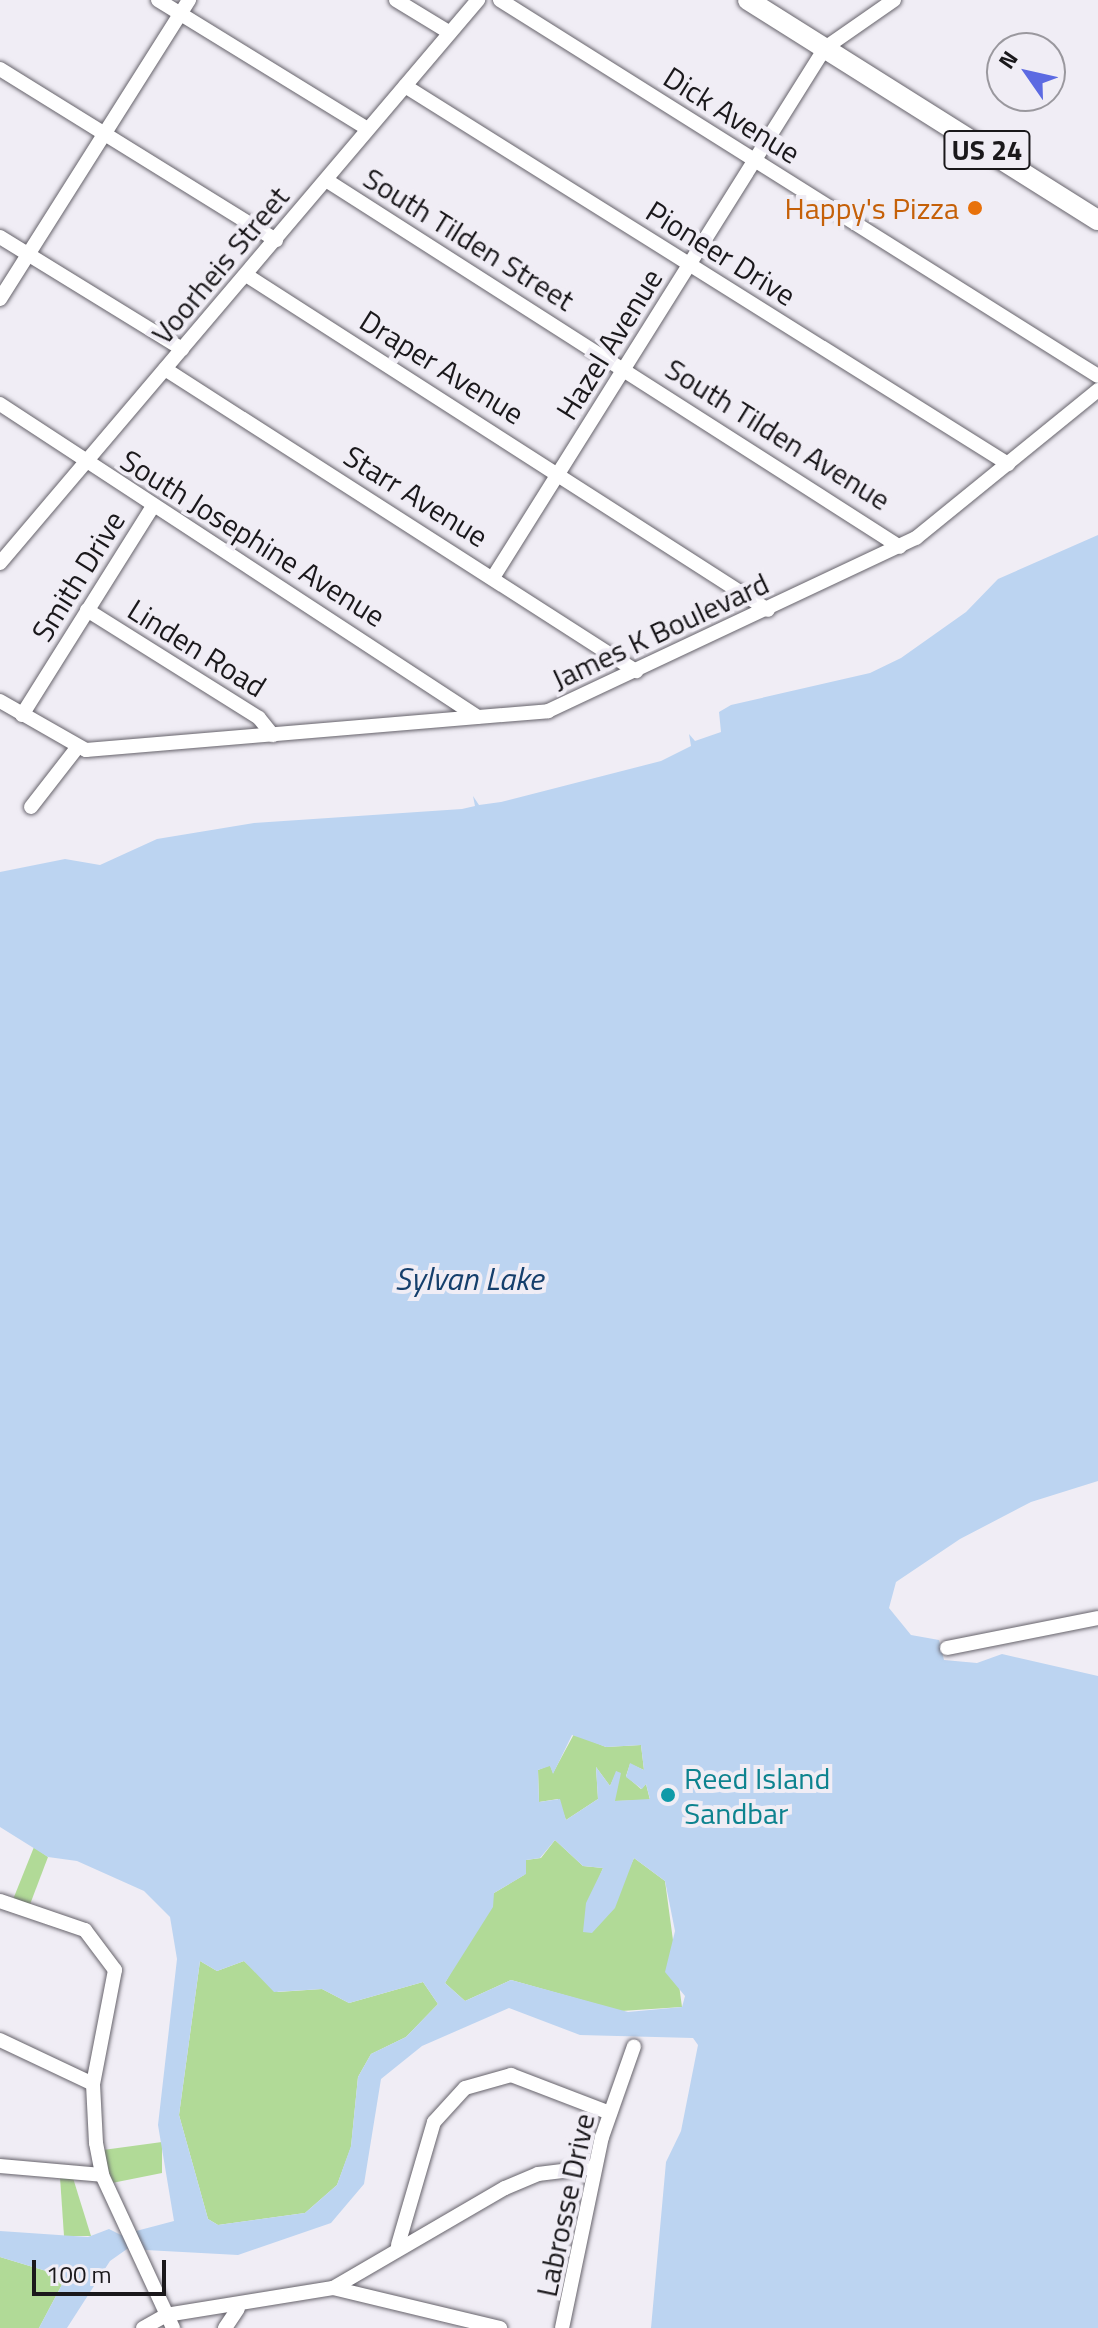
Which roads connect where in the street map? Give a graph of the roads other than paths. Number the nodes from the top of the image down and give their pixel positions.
1 (158, 0) edge
2 (189, 0) edge
3 (396, 0) edge
4 (478, 0) edge
5 (500, 0) edge
6 (748, 0) edge
7 (894, 0) edge
8 (180, 14) junction
9 (450, 33) junction
10 (825, 48) junction
11 (0, 69) edge
12 (405, 86) junction
13 (368, 129) junction
14 (104, 133) junction
15 (755, 160) junction
16 (326, 180) junction
17 (1098, 220) edge
18 (0, 237) edge
19 (276, 240) junction
20 (28, 255) junction
21 (690, 264) junction
22 (246, 275) junction
23 (0, 299) edge
24 (182, 349) junction
25 (625, 368) junction
26 (165, 369) junction
27 (1098, 376) edge
28 (1098, 390) edge
29 (0, 404) edge
30 (87, 461) junction
31 (1008, 464) junction
32 (559, 472) junction
33 (153, 506) junction
34 (900, 547) junction
35 (0, 563) edge
36 (494, 576) junction
37 (87, 610) junction
38 (768, 610) junction
39 (636, 671) junction
40 (0, 701) edge
41 (22, 715) junction
42 (478, 717) junction
43 (273, 735) junction
44 (77, 748) junction
45 (31, 807) dead end
46 (1098, 1618) edge
47 (947, 1648) dead end
48 (0, 1901) edge
49 (0, 2040) edge
50 (634, 2046) dead end
51 (93, 2084) junction
52 (610, 2113) junction
53 (0, 2166) edge
54 (595, 2167) junction
55 (102, 2175) junction
56 (398, 2245) junction
57 (333, 2288) junction
58 (238, 2309) junction
59 (170, 2322) edge
60 (143, 2328) edge
61 (225, 2328) edge
62 (500, 2328) edge
63 (562, 2328) edge

1 - 8 street
2 - 8 street
3 - 9 street
4 - 9 street, Voorheis Street
5 - 15 street, Dick Avenue
6 - 10 highway, US 24
7 - 10 street, Hazel Avenue
8 - 13 street
8 - 14 street
9 - 12 street, Voorheis Street
10 - 15 street, Hazel Avenue
10 - 17 highway, US 24
11 - 14 street
12 - 13 street, Voorheis Street
12 - 21 street, Pioneer Drive
13 - 16 street, Voorheis Street
14 - 19 street
14 - 20 street
15 - 21 street, Hazel Avenue
15 - 27 street, Dick Avenue
16 - 19 street, Voorheis Street
16 - 25 street, South Tilden Street
18 - 20 street
19 - 22 street, Voorheis Street
20 - 23 street
20 - 24 street
21 - 25 street, Hazel Avenue
21 - 31 street, Pioneer Drive
22 - 24 street, Voorheis Street
22 - 32 street, Draper Avenue
24 - 26 street, Voorheis Street
25 - 32 street, Hazel Avenue
25 - 34 street, South Tilden Avenue
26 - 30 street, Voorheis Street
26 - 36 street, Starr Avenue
28 - 31 street, James K Boulevard
29 - 30 street, South Josephine Avenue
30 - 33 street, South Josephine Avenue
30 - 35 street, Voorheis Street
31 - 34 street, James K Boulevard
32 - 36 street, Hazel Avenue
32 - 38 street, Draper Avenue
33 - 37 street, Smith Drive
33 - 42 street, South Josephine Avenue
34 - 38 street, James K Boulevard
36 - 39 street, Starr Avenue
37 - 41 street, Smith Drive
37 - 43 street, Linden Road
38 - 39 street, James K Boulevard
39 - 42 street, James K Boulevard
40 - 41 street
41 - 44 street
42 - 43 street, James K Boulevard
43 - 44 street, James K Boulevard
44 - 45 street
46 - 47 street
48 - 51 street
49 - 51 street
50 - 52 street, Labrosse Drive
51 - 55 street
52 - 54 street, Labrosse Drive
52 - 56 street
53 - 55 street
54 - 56 street
54 - 63 street, Labrosse Drive
55 - 59 street
56 - 57 street
57 - 58 street
57 - 62 street
58 - 59 street
58 - 61 street
59 - 60 street

